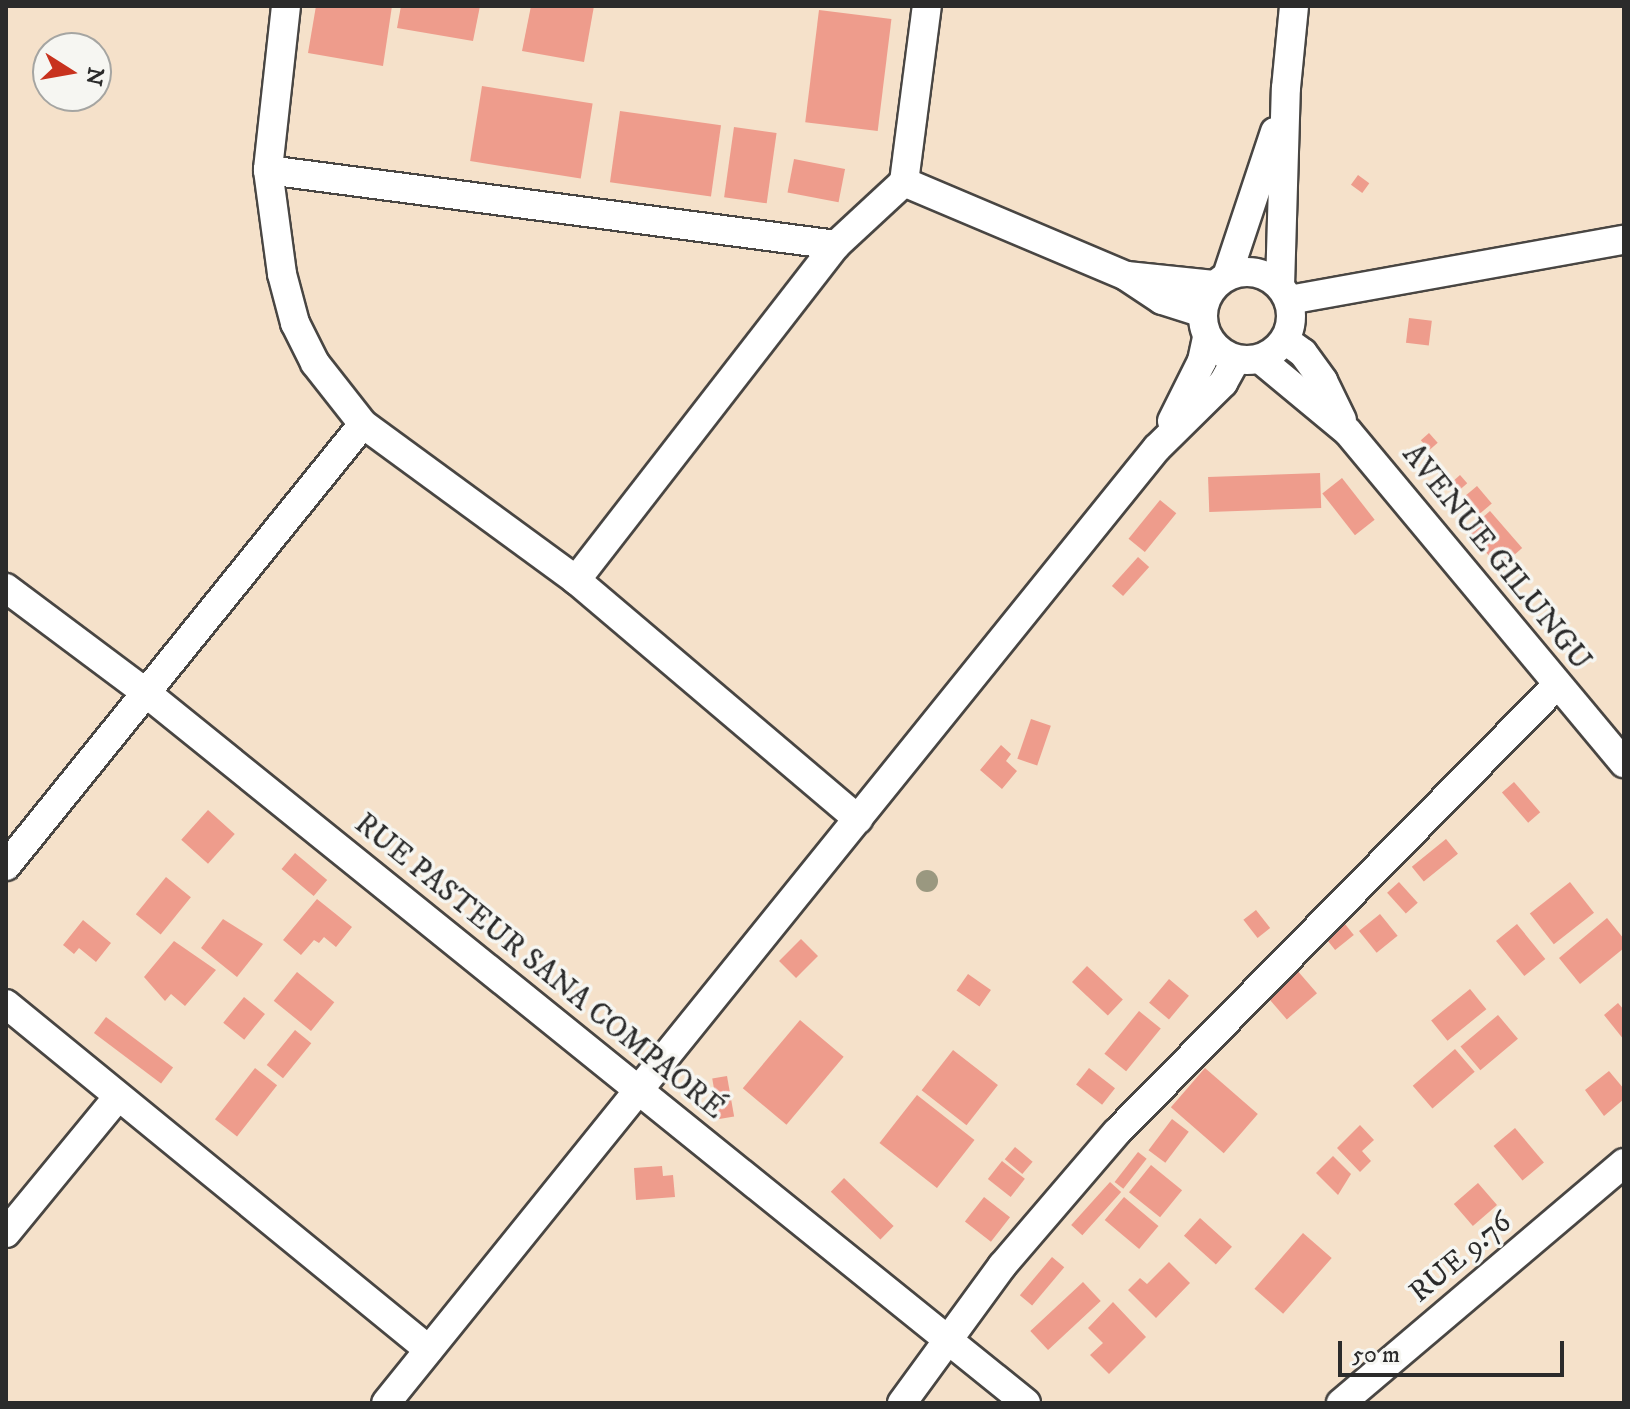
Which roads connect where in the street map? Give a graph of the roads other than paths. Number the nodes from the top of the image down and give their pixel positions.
1 (286, 6) edge
2 (927, 6) edge
3 (1294, 6) edge
4 (1286, 88) junction
5 (268, 170) junction
6 (904, 182) junction
7 (1624, 240) edge
8 (836, 245) junction
9 (1126, 276) junction
10 (1221, 281) junction
11 (1284, 293) junction
12 (1205, 325) junction
13 (1285, 340) junction
14 (1248, 359) junction
15 (363, 424) junction
16 (1348, 432) junction
17 (1157, 448) junction
18 (576, 580) junction
19 (6, 588) edge
20 (1556, 686) junction
21 (145, 692) junction
22 (1624, 763) edge
23 (858, 819) junction
24 (6, 866) edge
25 (6, 1004) edge
26 (639, 1091) junction
27 (117, 1098) junction
28 (1624, 1163) edge
29 (8, 1227) edge
30 (950, 1341) junction
31 (429, 1350) junction
32 (386, 1403) edge
33 (902, 1403) edge
34 (1026, 1403) edge
35 (1341, 1403) edge

1 - 5 street
2 - 6 street
3 - 4 street
4 - 10 street
4 - 11 street
5 - 8 street
5 - 15 street
6 - 8 street
6 - 9 street
7 - 11 street
8 - 18 street
9 - 10 street
9 - 12 street
10 - 11 street
10 - 12 street
11 - 13 street
12 - 14 street
12 - 17 street
13 - 14 street
13 - 16 street
14 - 16 street
14 - 17 street
15 - 18 street
15 - 21 street
16 - 20 street, AVENUE GILUNGU
17 - 23 street
18 - 23 street
19 - 21 street, RUE PASTEUR SANA COMPAORÉ
20 - 22 street, AVENUE GILUNGU
20 - 30 street
21 - 24 street
21 - 26 street, RUE PASTEUR SANA COMPAORÉ
23 - 26 street
25 - 27 street
26 - 30 street, RUE PASTEUR SANA COMPAORÉ
26 - 31 street
27 - 29 street
27 - 31 street
28 - 35 street, RUE 9.76
30 - 33 street
30 - 34 street, RUE PASTEUR SANA COMPAORÉ
31 - 32 street

